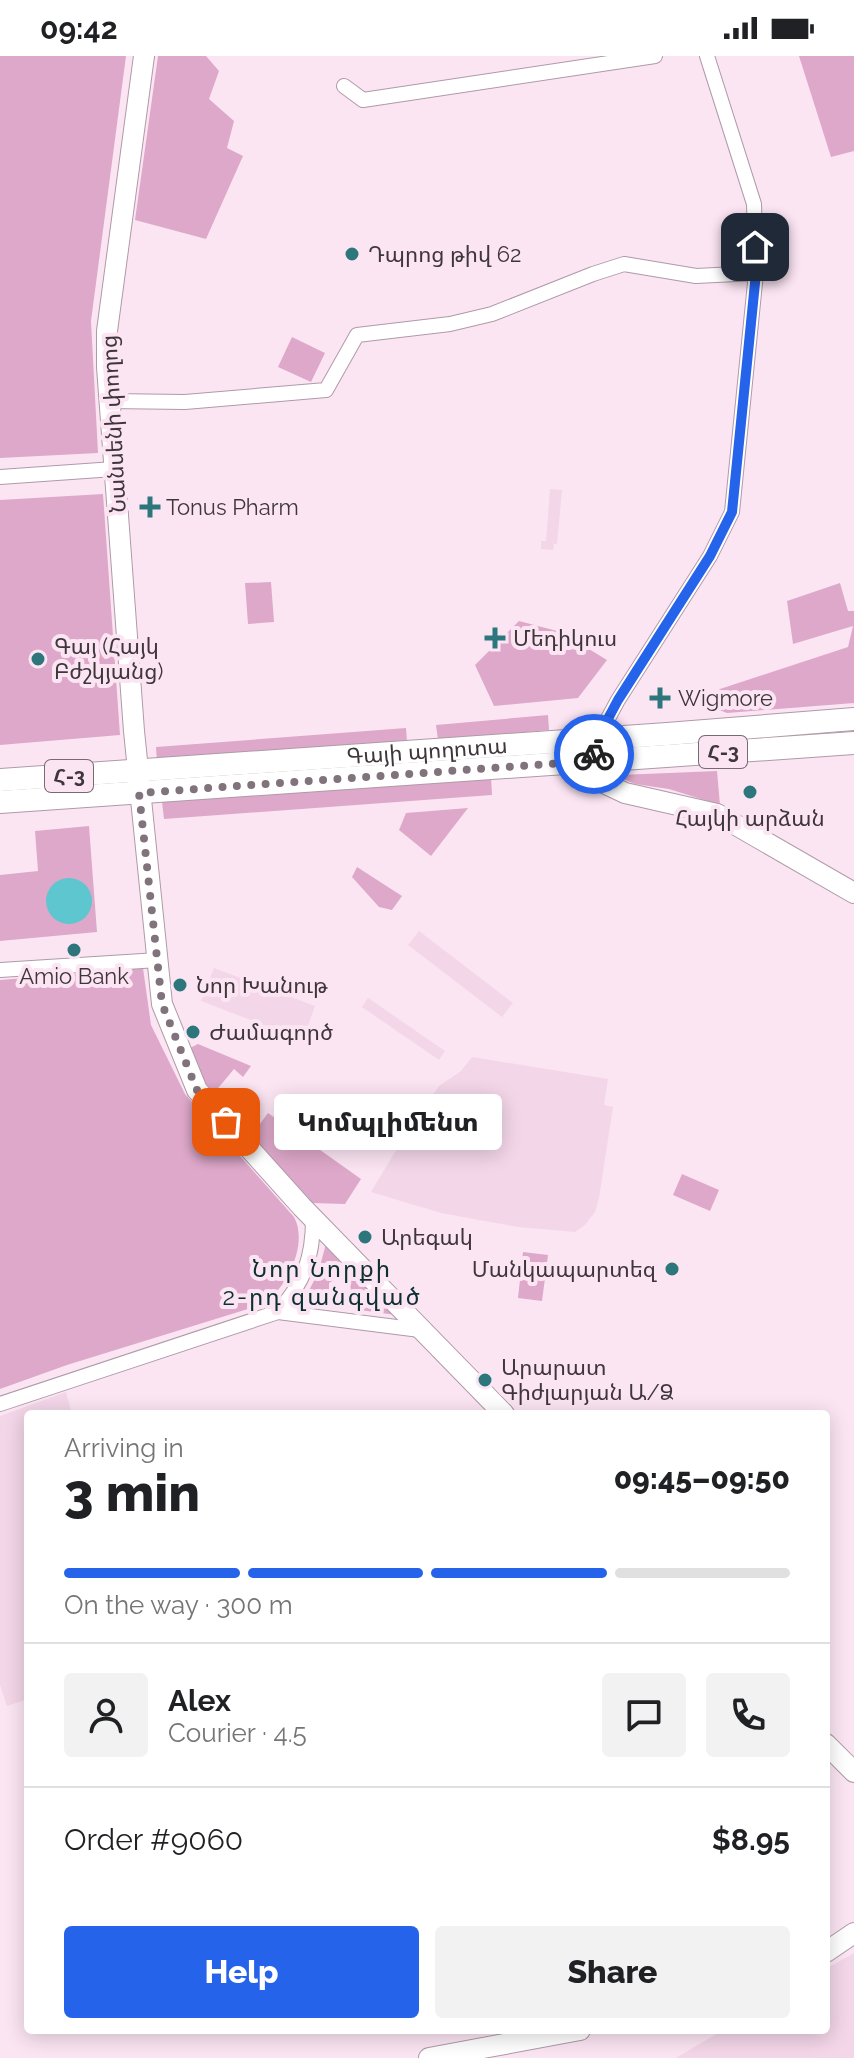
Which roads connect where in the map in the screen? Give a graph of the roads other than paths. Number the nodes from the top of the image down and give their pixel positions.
1 (144, 56) edge
2 (655, 56) edge
3 (707, 56) edge
4 (344, 86) dead end
5 (756, 273) junction
6 (109, 401) junction
7 (114, 469) junction
8 (0, 477) edge
9 (854, 719) edge
10 (597, 739) junction
11 (854, 743) edge
12 (592, 761) junction
13 (0, 780) edge
14 (138, 782) junction
15 (0, 802) edge
16 (854, 893) edge
17 (158, 960) junction
18 (0, 970) edge
19 (313, 1219) junction
20 (278, 1312) junction
21 (420, 1330) junction
22 (0, 1404) edge
23 (500, 1410) edge
24 (830, 1748) edge
25 (854, 1772) edge
26 (854, 1933) edge
27 (830, 1949) edge
28 (558, 2034) edge
29 (429, 2058) edge

1 - 6 street, Նանսենի փողոց
2 - 4 street
3 - 5 street
5 - 6 street
5 - 10 street
6 - 7 street, Նանսենի փողոց
7 - 8 street
7 - 14 street, Նանսենի փողոց
9 - 10 main road, Գայի պողոտա / Հ-3
10 - 12 street
10 - 14 main road, Գայի պողոտա / Հ-3
11 - 12 main road, Գայի պողոտա / Հ-3
12 - 14 main road, Գայի պողոտա / Հ-3
12 - 16 street
13 - 14 main road, Գայի պողոտա / Հ-3
14 - 15 main road, Գայի պողոտա / Հ-3
14 - 17 street, Նանսենի փողոց
17 - 18 street
17 - 19 street, Նանսենի փողոց
19 - 20 street
19 - 21 street, Նանսենի փողոց
20 - 21 street
20 - 22 street
21 - 23 street, Նանսենի փողոց
24 - 25 street
26 - 27 street
28 - 29 street

